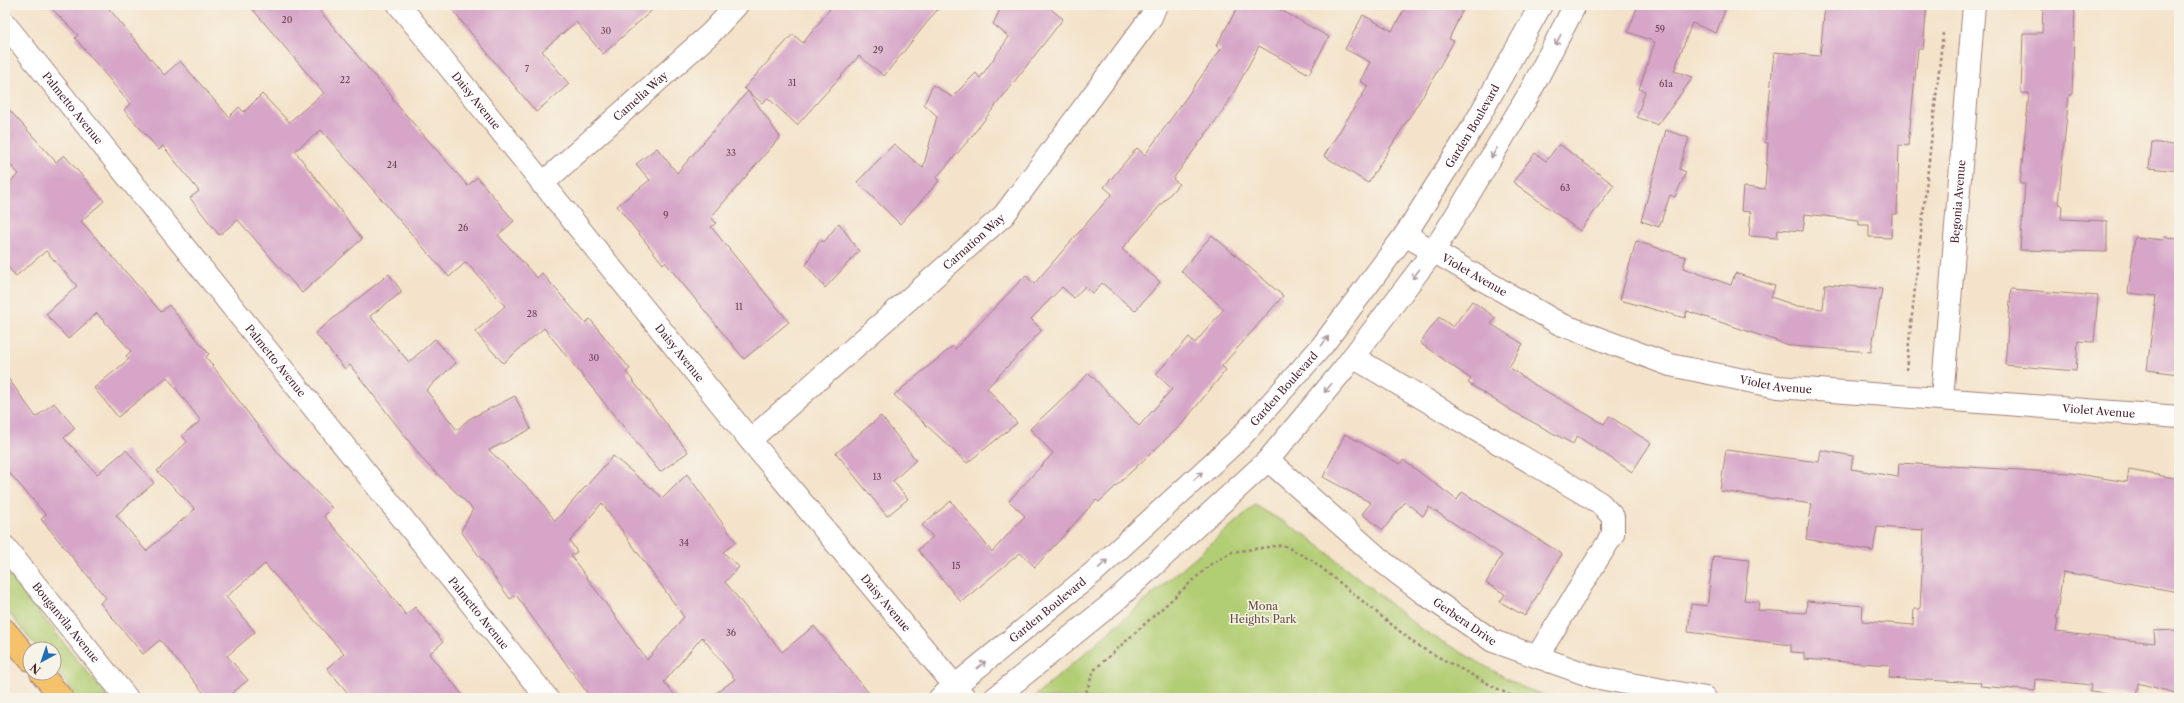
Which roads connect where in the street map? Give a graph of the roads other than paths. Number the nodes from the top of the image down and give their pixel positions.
1 (399, 5) edge
2 (737, 5) edge
3 (1156, 5) edge
4 (1541, 5) edge
5 (1575, 5) edge
6 (1974, 5) edge
7 (5, 24) edge
8 (542, 184) junction
9 (1405, 235) junction
10 (1433, 252) junction
11 (1353, 357) junction
12 (1942, 399) junction
13 (2179, 418) edge
14 (750, 440) junction
15 (1268, 460) junction
16 (5, 547) edge
17 (5, 630) edge
18 (22, 650) edge
19 (1538, 655) junction
20 (48, 681) edge
21 (953, 694) edge
22 (62, 698) edge
23 (127, 698) edge
24 (547, 698) edge
25 (995, 698) edge
26 (1705, 698) edge

1 - 8 street, Daisy Avenue
2 - 8 street, Camelia Way
3 - 14 street, Carnation Way
4 - 9 street, Garden Boulevard
5 -> 10 street
6 - 12 street, Begonia Avenue
7 - 24 street, Palmetto Avenue
8 - 14 street, Daisy Avenue
9 - 10 street, Violet Avenue
21 -> 9 street, Garden Boulevard
10 -> 11 street
10 - 12 street, Violet Avenue
11 -> 15 street
11 - 19 street
12 - 13 street, Violet Avenue
14 - 21 street, Daisy Avenue
15 - 19 street, Gerbera Drive
15 - 25 street
16 - 23 street, Bouganvila Avenue
17 - 18 main road
19 - 26 street, Gerbera Drive
20 - 22 main road

